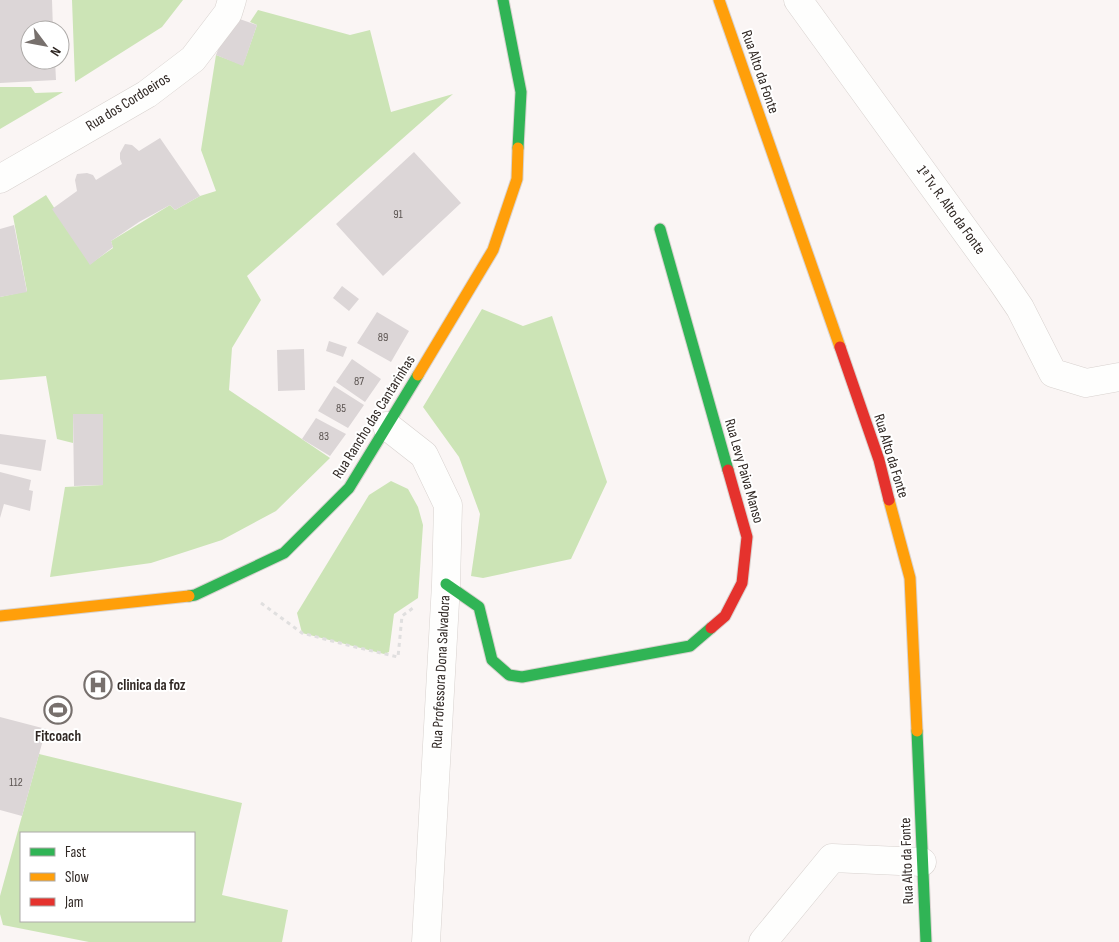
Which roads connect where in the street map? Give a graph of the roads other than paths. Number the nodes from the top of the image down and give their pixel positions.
1 (232, 0) edge
2 (503, 0) edge
3 (719, 0) edge
4 (798, 0) edge
5 (0, 179) edge
6 (660, 229) dead end
7 (1119, 378) edge
8 (387, 426) junction
9 (446, 584) junction
10 (0, 616) edge
11 (922, 862) junction
12 (426, 942) edge
13 (762, 942) edge
14 (926, 942) edge

1 - 5 street, Rua dos Cordoeiros
2 - 8 street, Rua Rancho das Cantarinhas
3 - 11 street, Rua Alto da Fonte
4 - 7 street, 1ª Tv. R. Alto da Fonte
6 - 9 street, Rua Levy Paiva Manso
8 - 9 street, Rua Professora Dona Salvadora
8 - 10 street, Rua Rancho das Cantarinhas
9 - 12 street, Rua Professora Dona Salvadora
11 - 13 street
11 - 14 street, Rua Alto da Fonte

